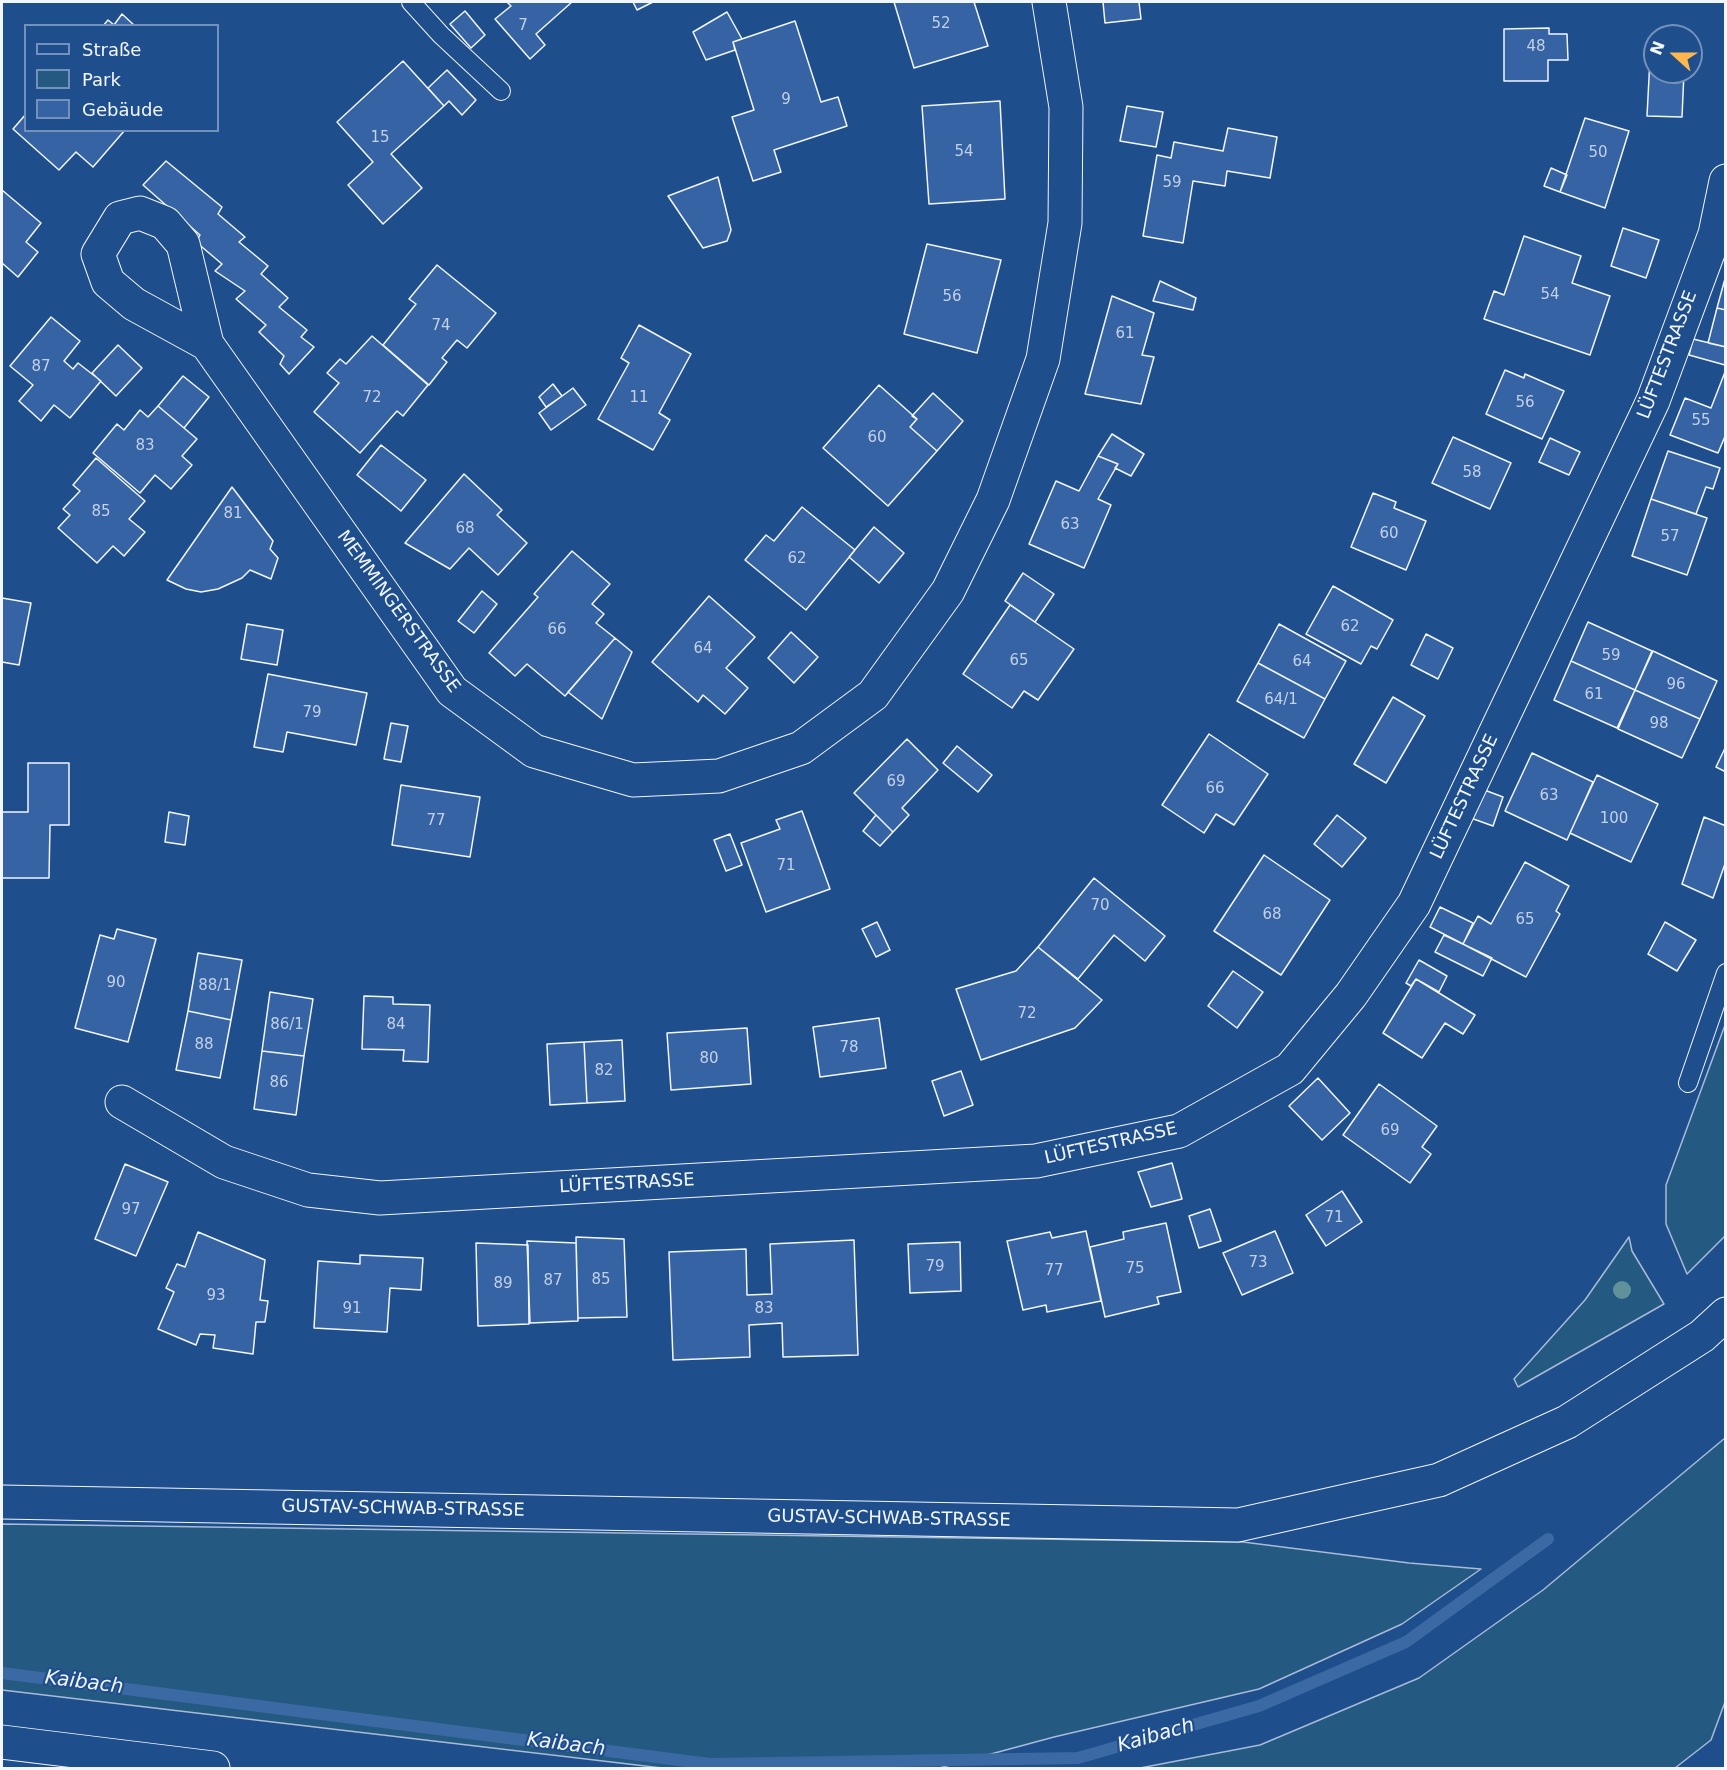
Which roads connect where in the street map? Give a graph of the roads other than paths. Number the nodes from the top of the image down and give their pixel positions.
1 (411, 2) edge
2 (1049, 2) edge
3 (501, 91) dead end
4 (1725, 181) edge
5 (207, 344) dead end
6 (1725, 973) edge
7 (1688, 1083) dead end
8 (123, 1102) dead end
9 (1725, 1314) edge
10 (2, 1502) edge
11 (2, 1742) edge
12 (213, 1768) edge

1 - 3 lane
2 - 5 street, MEMMINGERSTRASSE
4 - 8 street, LÜFTESTRASSE
6 - 7 lane
9 - 10 street, GUSTAV-SCHWAB-STRASSE
11 - 12 street

